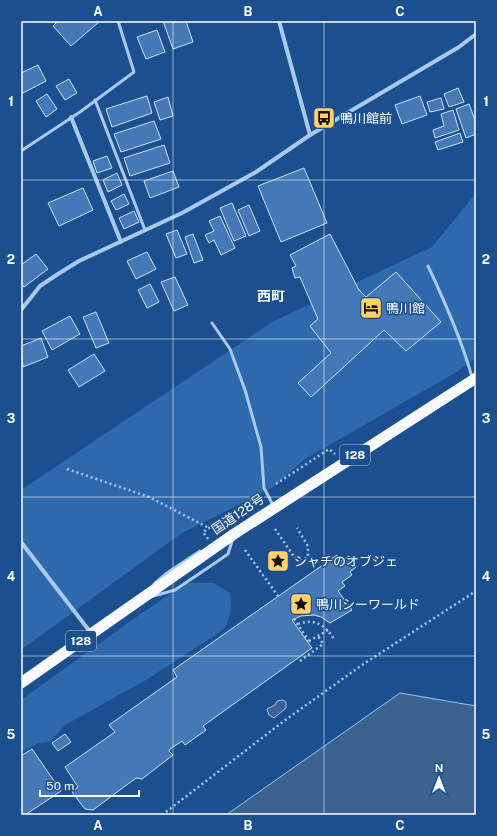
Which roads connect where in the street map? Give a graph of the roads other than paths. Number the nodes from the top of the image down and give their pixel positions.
1 (118, 21) edge
2 (279, 21) edge
3 (476, 34) edge
4 (95, 100) junction
5 (71, 117) junction
6 (310, 135) junction
7 (21, 151) edge
8 (145, 230) junction
9 (121, 242) junction
10 (428, 266) dead end
11 (21, 310) edge
12 (212, 323) dead end
13 (474, 379) edge
14 (274, 507) junction
15 (21, 542) edge
16 (91, 634) junction
17 (21, 683) edge

1 - 4 lane
2 - 6 street
3 - 6 street
4 - 5 lane
4 - 8 lane
5 - 7 lane
5 - 9 street
6 - 8 street
8 - 9 street
9 - 11 street
10 - 13 lane
12 - 14 lane
13 - 14 highway, 国道128号 / 128
14 - 16 highway, 国道128号 / 128
15 - 16 street
16 - 17 highway, 国道128号 / 128

